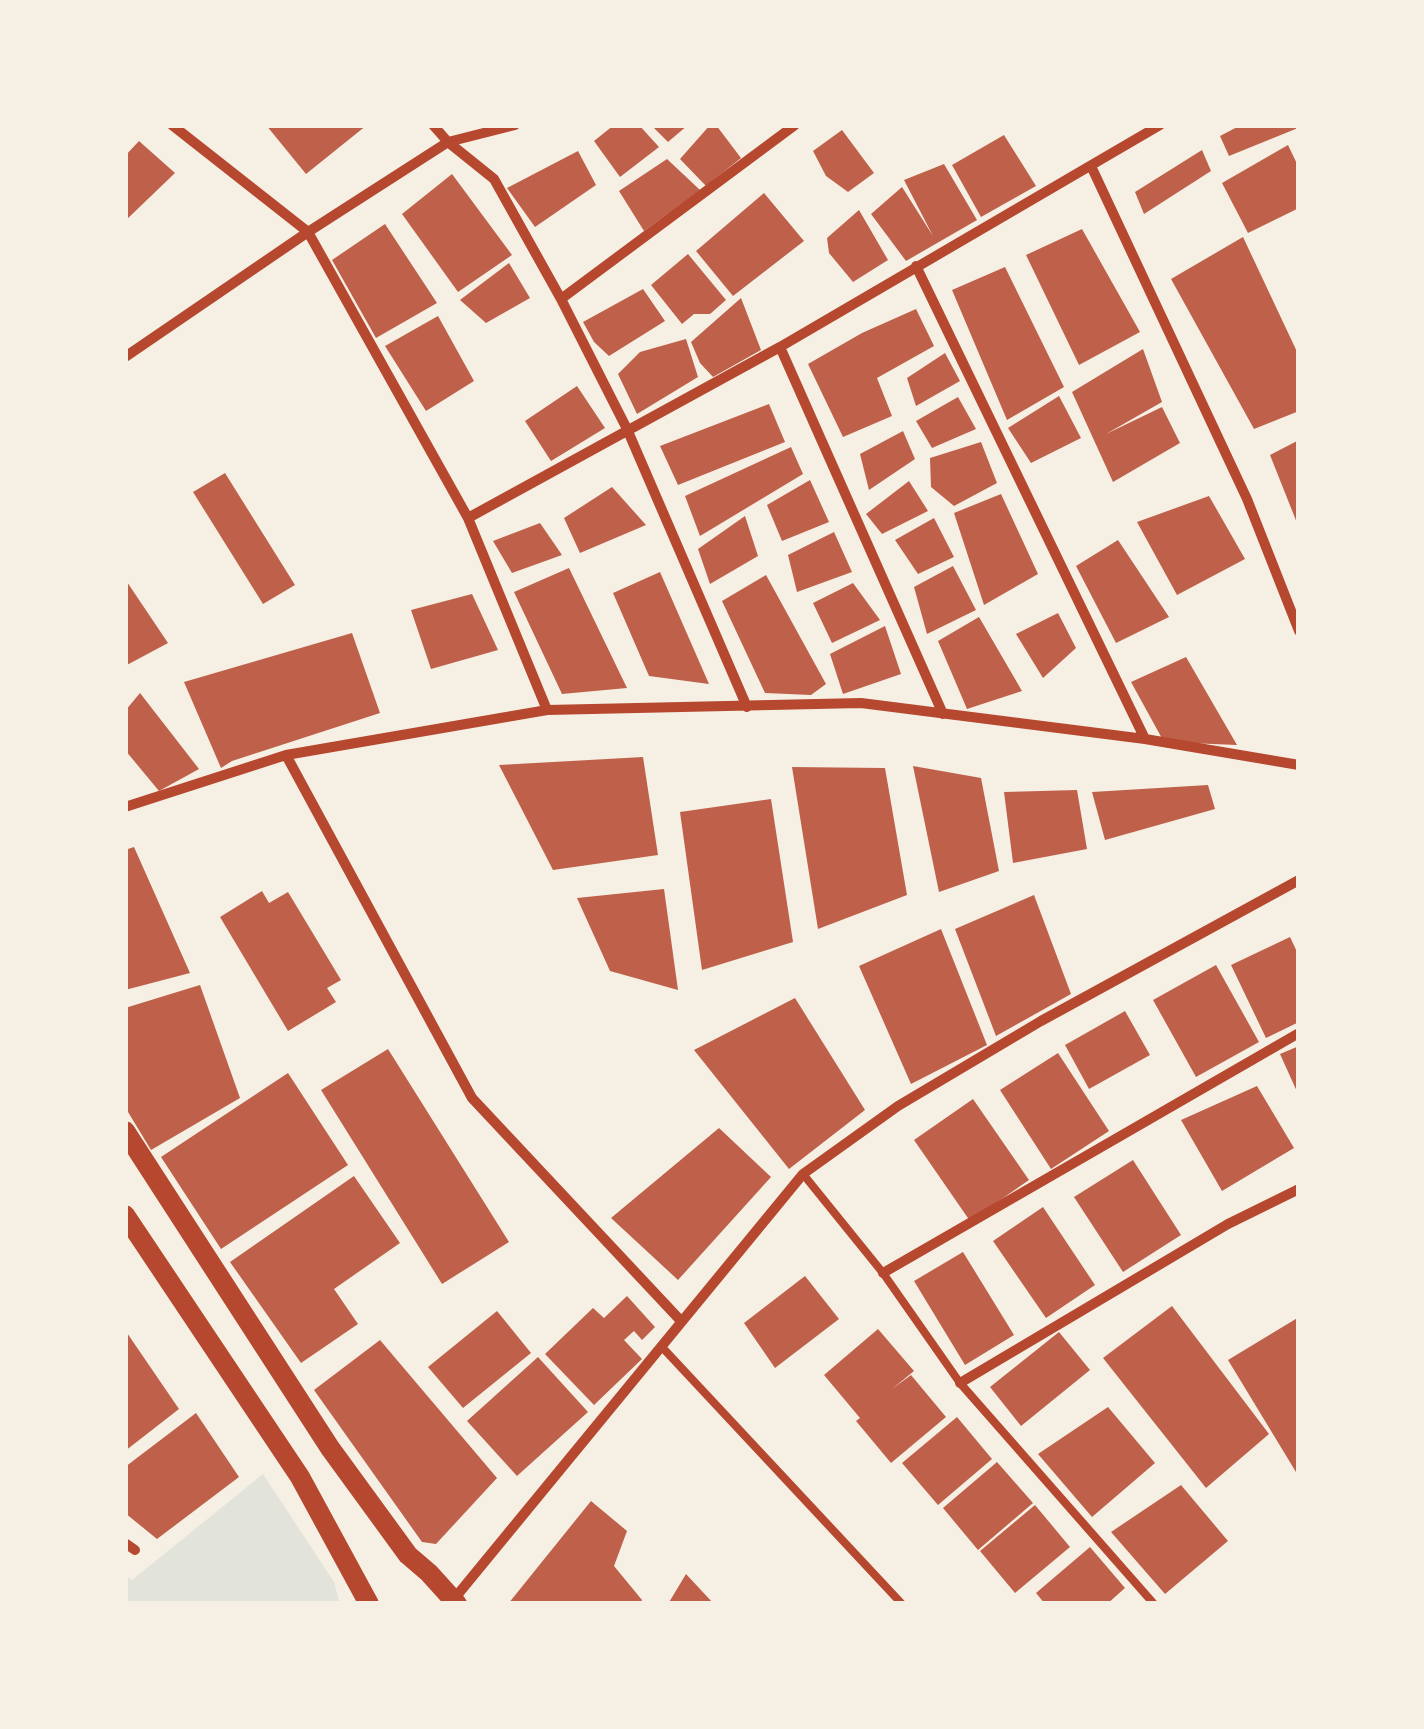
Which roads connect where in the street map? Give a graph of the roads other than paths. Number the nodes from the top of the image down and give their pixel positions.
1 (172, 125) edge
2 (434, 125) edge
3 (515, 125) edge
4 (795, 125) edge
5 (1160, 125) edge
6 (448, 142) junction
7 (1091, 166) junction
8 (308, 232) junction
9 (916, 266) junction
10 (561, 299) junction
11 (780, 346) junction
12 (125, 357) edge
13 (628, 429) junction
14 (468, 518) junction
15 (1299, 631) edge
16 (748, 707) junction
17 (548, 710) junction
18 (942, 714) junction
19 (1144, 739) junction
20 (286, 754) junction
21 (1299, 765) edge
22 (125, 808) edge
23 (1298, 884) edge
24 (1299, 1033) edge
25 (125, 1131) edge
26 (804, 1174) junction
27 (1299, 1189) edge
28 (125, 1215) edge
29 (884, 1273) junction
30 (681, 1321) junction
31 (661, 1346) junction
32 (960, 1383) junction
33 (456, 1602) edge
34 (369, 1604) edge
35 (902, 1604) edge
36 (1154, 1604) edge

1 - 8 street
2 - 6 street
3 - 6 street
4 - 10 street
5 - 7 street
6 - 8 street
6 - 10 street
7 - 9 street
7 - 15 street
8 - 12 street
8 - 14 street
9 - 11 street
9 - 19 street
10 - 13 street
11 - 13 street
11 - 18 street
13 - 14 street
13 - 16 street
14 - 17 street
16 - 17 street
16 - 18 street
17 - 20 street
18 - 19 street
19 - 21 street
20 - 22 street
20 - 30 street
23 - 26 street
24 - 29 street
25 - 33 main road
26 - 29 lane
26 - 30 street
27 - 32 street
28 - 34 main road
29 - 32 lane
30 - 31 street
31 - 33 street
31 - 35 lane
32 - 36 lane

